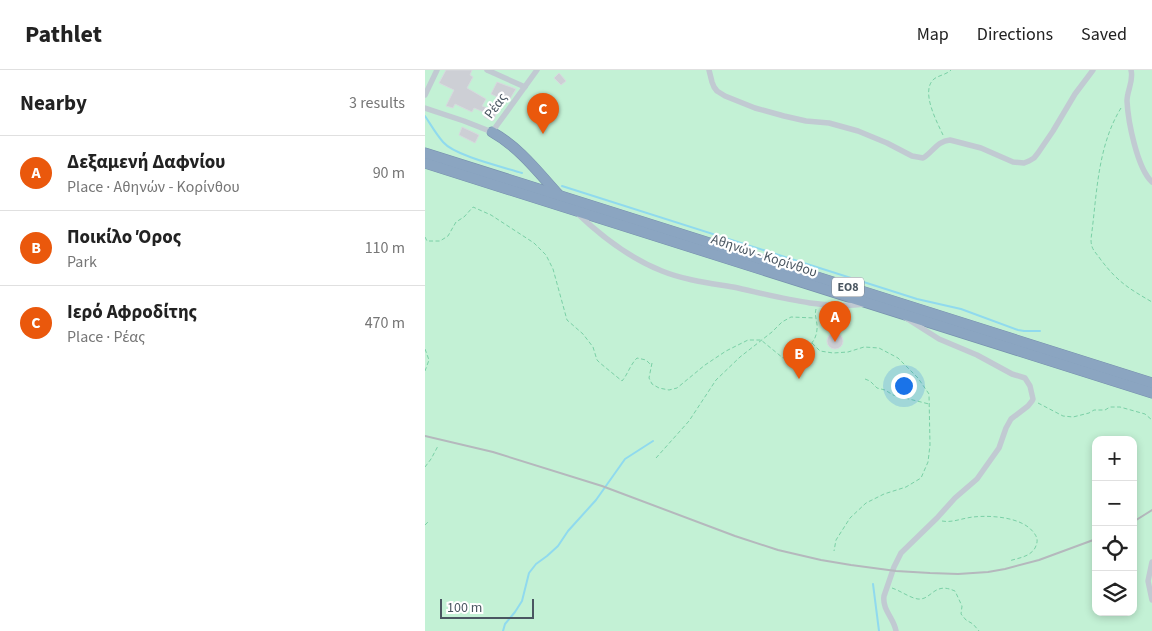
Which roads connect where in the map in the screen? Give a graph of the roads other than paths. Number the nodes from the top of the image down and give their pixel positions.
1 (437, 70) edge
2 (487, 70) edge
3 (537, 70) edge
4 (709, 70) edge
5 (1093, 70) edge
6 (1131, 70) edge
7 (525, 87) junction
8 (425, 95) edge
9 (425, 108) edge
10 (492, 132) junction
11 (425, 153) edge
12 (425, 163) edge
13 (1152, 182) edge
14 (558, 195) junction
15 (573, 210) junction
16 (870, 304) junction
17 (899, 313) junction
18 (1152, 383) edge
19 (1152, 393) edge
20 (1152, 562) edge
21 (1152, 600) edge
22 (897, 631) edge

1 - 8 street
2 - 7 street
3 - 7 street, Ρέας
4 - 5 street
6 - 13 street
7 - 10 street, Ρέας
9 - 10 street
10 - 14 highway
11 - 14 highway, Αθηνών - Κορίνθου / ΕΟ8
12 - 15 highway, Αθηνών - Κορίνθου / ΕΟ8
14 - 18 highway, Αθηνών - Κορίνθου / ΕΟ8
15 - 16 highway, Αθηνών - Κορίνθου / ΕΟ8
15 - 16 street
16 - 17 highway, Αθηνών - Κορίνθου / ΕΟ8
17 - 19 highway, Αθηνών - Κορίνθου / ΕΟ8
17 - 22 street
20 - 21 street

